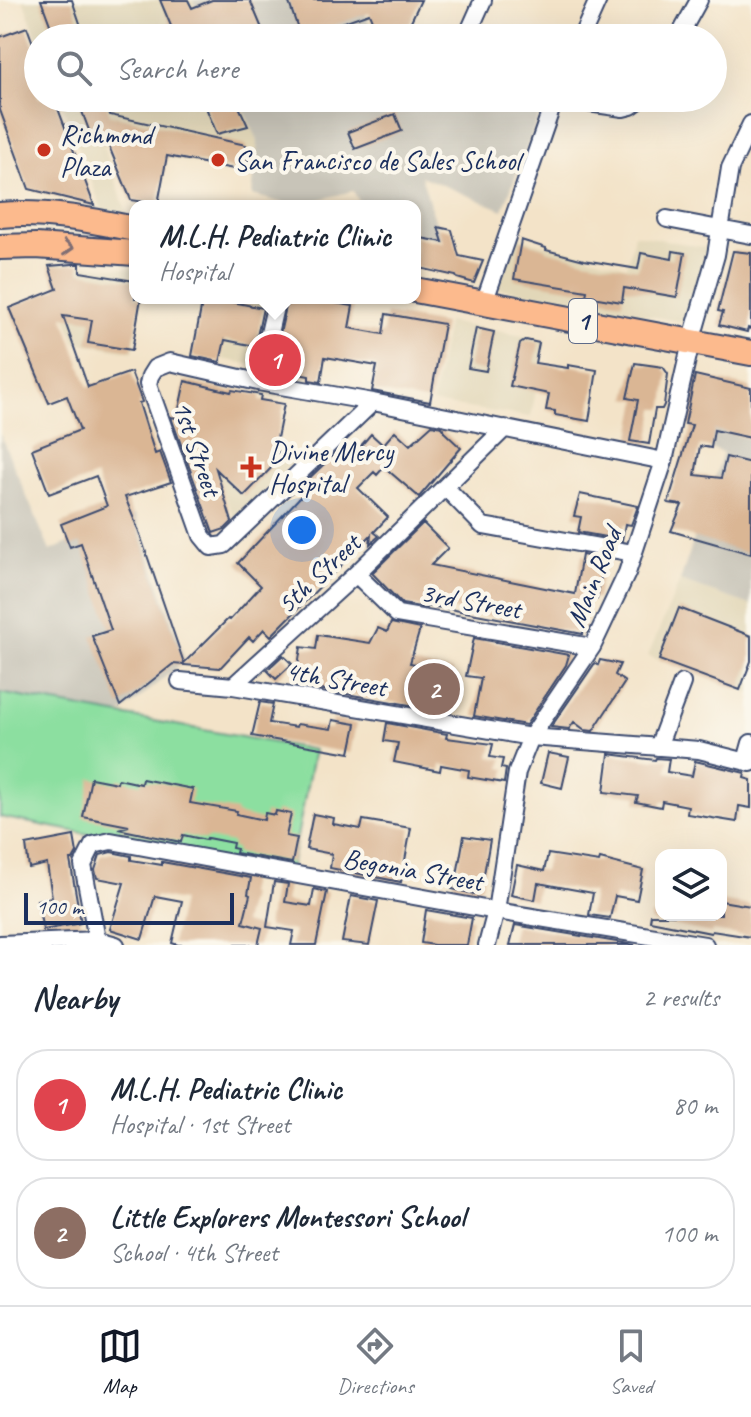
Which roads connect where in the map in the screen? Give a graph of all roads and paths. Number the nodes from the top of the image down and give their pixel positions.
1 (483, 0) edge
2 (598, 0) edge
3 (699, 0) edge
4 (472, 24) edge
5 (587, 24) edge
6 (686, 24) edge
7 (549, 112) edge
8 (751, 124) edge
9 (0, 215) edge
10 (667, 219) dead end
11 (129, 228) edge
12 (719, 229) junction
13 (751, 235) edge
14 (0, 247) edge
15 (129, 253) edge
16 (421, 291) edge
17 (484, 303) junction
18 (276, 304) edge
19 (691, 342) junction
20 (751, 353) edge
21 (258, 382) junction
22 (373, 402) junction
23 (505, 428) junction
24 (664, 461) junction
25 (445, 487) junction
26 (633, 553) junction
27 (356, 574) junction
28 (592, 647) junction
29 (180, 681) dead end
30 (682, 683) dead end
31 (233, 686) junction
32 (531, 737) junction
33 (751, 743) edge
34 (658, 747) junction
35 (748, 762) edge
36 (496, 911) junction
37 (98, 942) edge
38 (0, 944) edge
39 (10, 945) edge
40 (116, 945) edge
41 (487, 945) edge
42 (705, 945) edge

1 - 4 street
2 - 5 street
3 - 6 street
7 - 17 street
8 - 12 street, Main Road
9 - 11 highway
10 - 12 street
12 - 13 street
12 - 19 street, Main Road
14 -> 15 highway
16 - 17 highway, 1
17 - 19 highway, 1
18 - 21 street
19 - 20 highway, 1
19 - 24 street, Main Road
21 - 22 street, 1st Street
21 - 22 street, 1st Street
22 - 23 street, 1st Street
23 - 24 street, 1st Street
23 - 25 street, 5th Street
24 - 26 street, Main Road
25 - 26 street
25 - 27 street, 5th Street
26 - 28 street, Main Road
27 - 28 street, 3rd Street
27 - 31 street, 5th Street
28 - 32 street, Main Road
29 - 31 street, 4th Street
30 - 34 street
31 - 32 street, 4th Street
32 - 34 street, 4th Street
32 - 36 street, Main Road
33 - 35 street
34 - 35 street, 4th Street
36 - 37 street, Begonia Street
36 - 41 street, Main Road
36 - 42 street, Begonia Street
37 - 39 street
37 - 40 street
38 - 39 street

